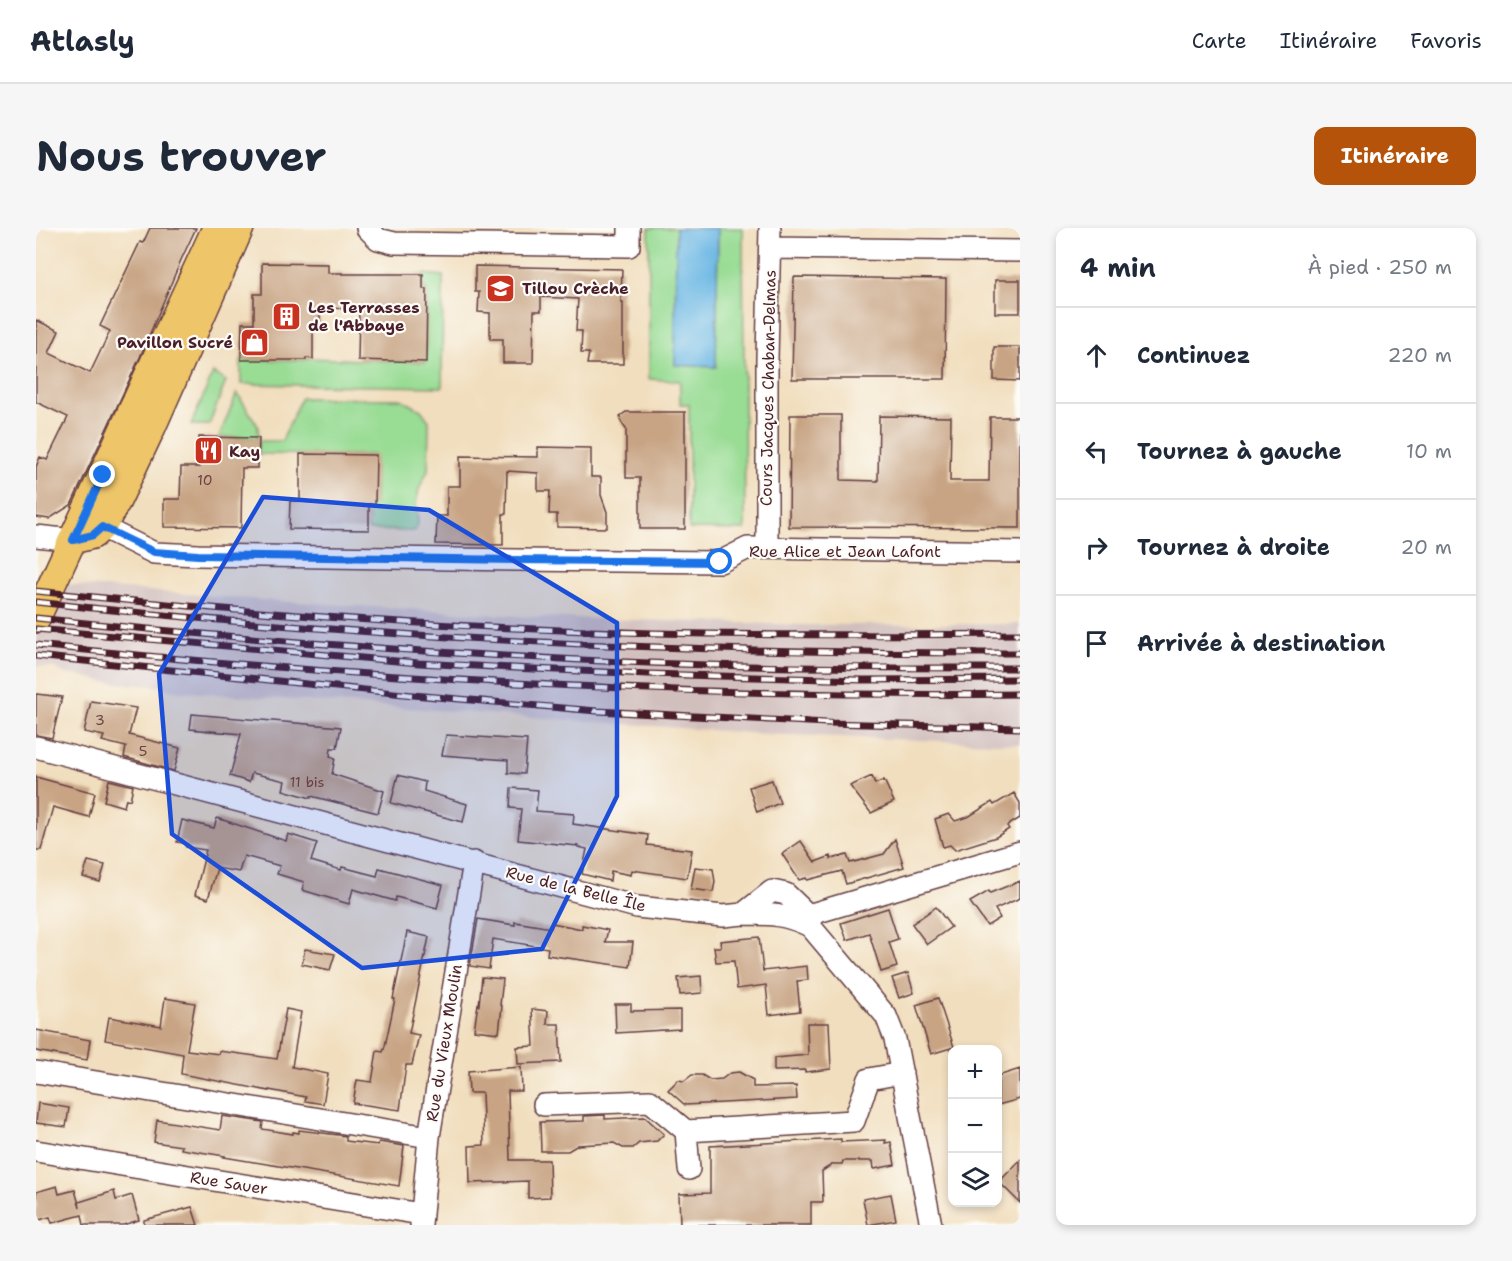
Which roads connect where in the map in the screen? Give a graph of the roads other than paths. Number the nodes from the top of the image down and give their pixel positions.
1 (216, 228) edge
2 (240, 228) edge
3 (367, 228) edge
4 (629, 237) edge
5 (770, 238) edge
6 (1020, 251) edge
7 (102, 527) junction
8 (36, 536) edge
9 (73, 540) junction
10 (766, 548) junction
11 (1020, 552) edge
12 (36, 619) edge
13 (36, 747) edge
14 (1020, 852) edge
15 (474, 862) junction
16 (809, 920) junction
17 (36, 1072) edge
18 (902, 1073) junction
19 (544, 1105) dead end
20 (686, 1131) junction
21 (429, 1137) junction
22 (36, 1151) edge
23 (689, 1169) dead end
24 (421, 1220) edge
25 (931, 1225) edge

1 - 9 main road
2 - 7 main road
3 - 4 street
5 - 6 street
5 - 10 street, Cours Jacques Chaban-Delmas
7 - 9 main road
7 - 10 street, Rue Alice et Jean Lafont
8 - 9 street
9 - 12 main road
10 - 11 street, Rue Alice et Jean Lafont
13 - 15 street, Rue de la Belle Île
14 - 16 street
15 - 16 street, Rue de la Belle Île
15 - 21 street, Rue du Vieux Moulin
16 - 18 street, Rue de la Belle Île
17 - 21 street
18 - 20 street
18 - 25 street, Rue de la Belle Île
19 - 20 street
20 - 23 street
21 - 24 street, Rue du Vieux Moulin
22 - 24 street, Rue Sauer

